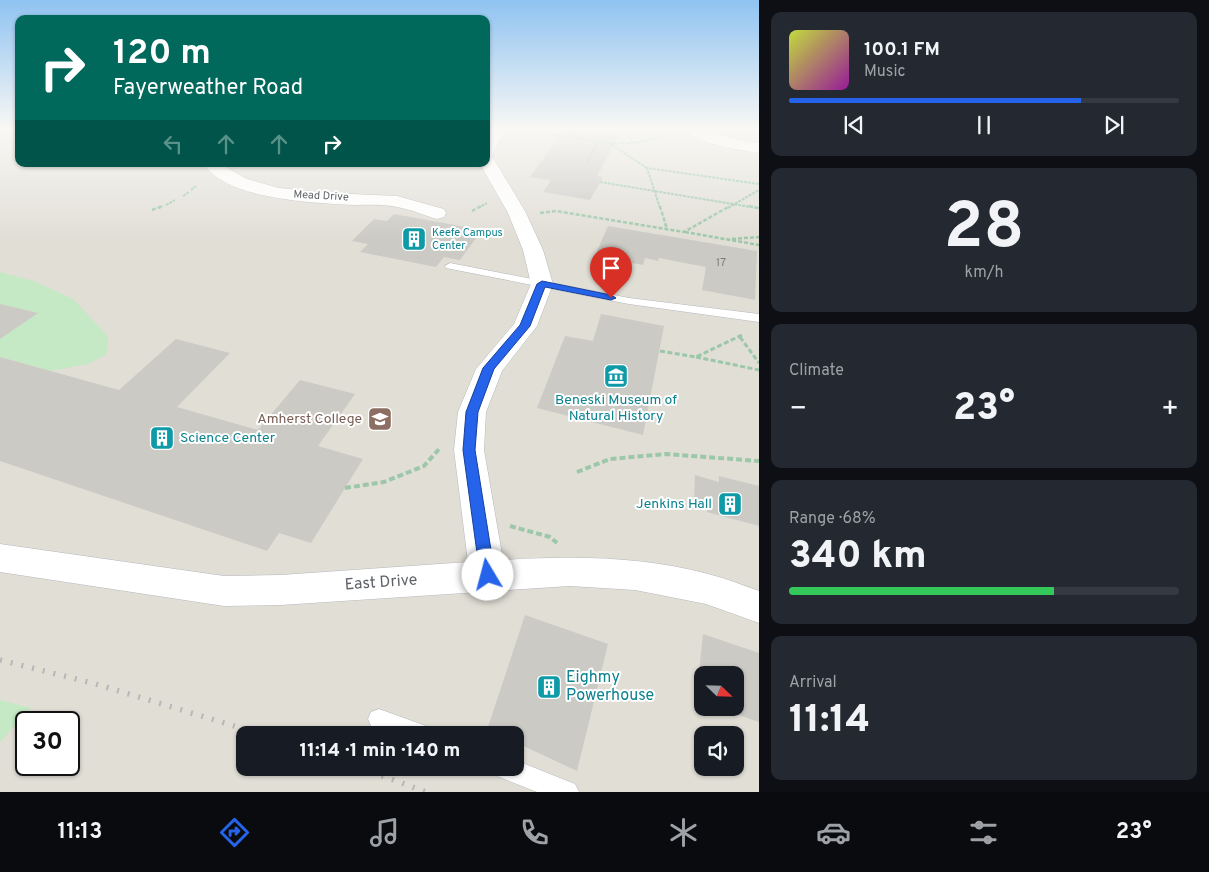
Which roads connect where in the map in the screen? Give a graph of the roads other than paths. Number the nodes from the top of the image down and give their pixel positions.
1 (214, 167) edge
2 (490, 167) edge
3 (437, 213) dead end
4 (450, 266) dead end
5 (542, 284) junction
6 (759, 318) edge
7 (0, 558) edge
8 (488, 575) junction
9 (759, 607) edge
10 (379, 719) dead end
11 (397, 726) edge
12 (524, 775) edge
13 (568, 792) edge

1 - 3 street, Mead Drive
2 - 5 street
4 - 5 lane
5 - 6 lane
5 - 8 street
7 - 8 street, East Drive
8 - 9 street, East Drive
10 - 11 lane
12 - 13 lane

